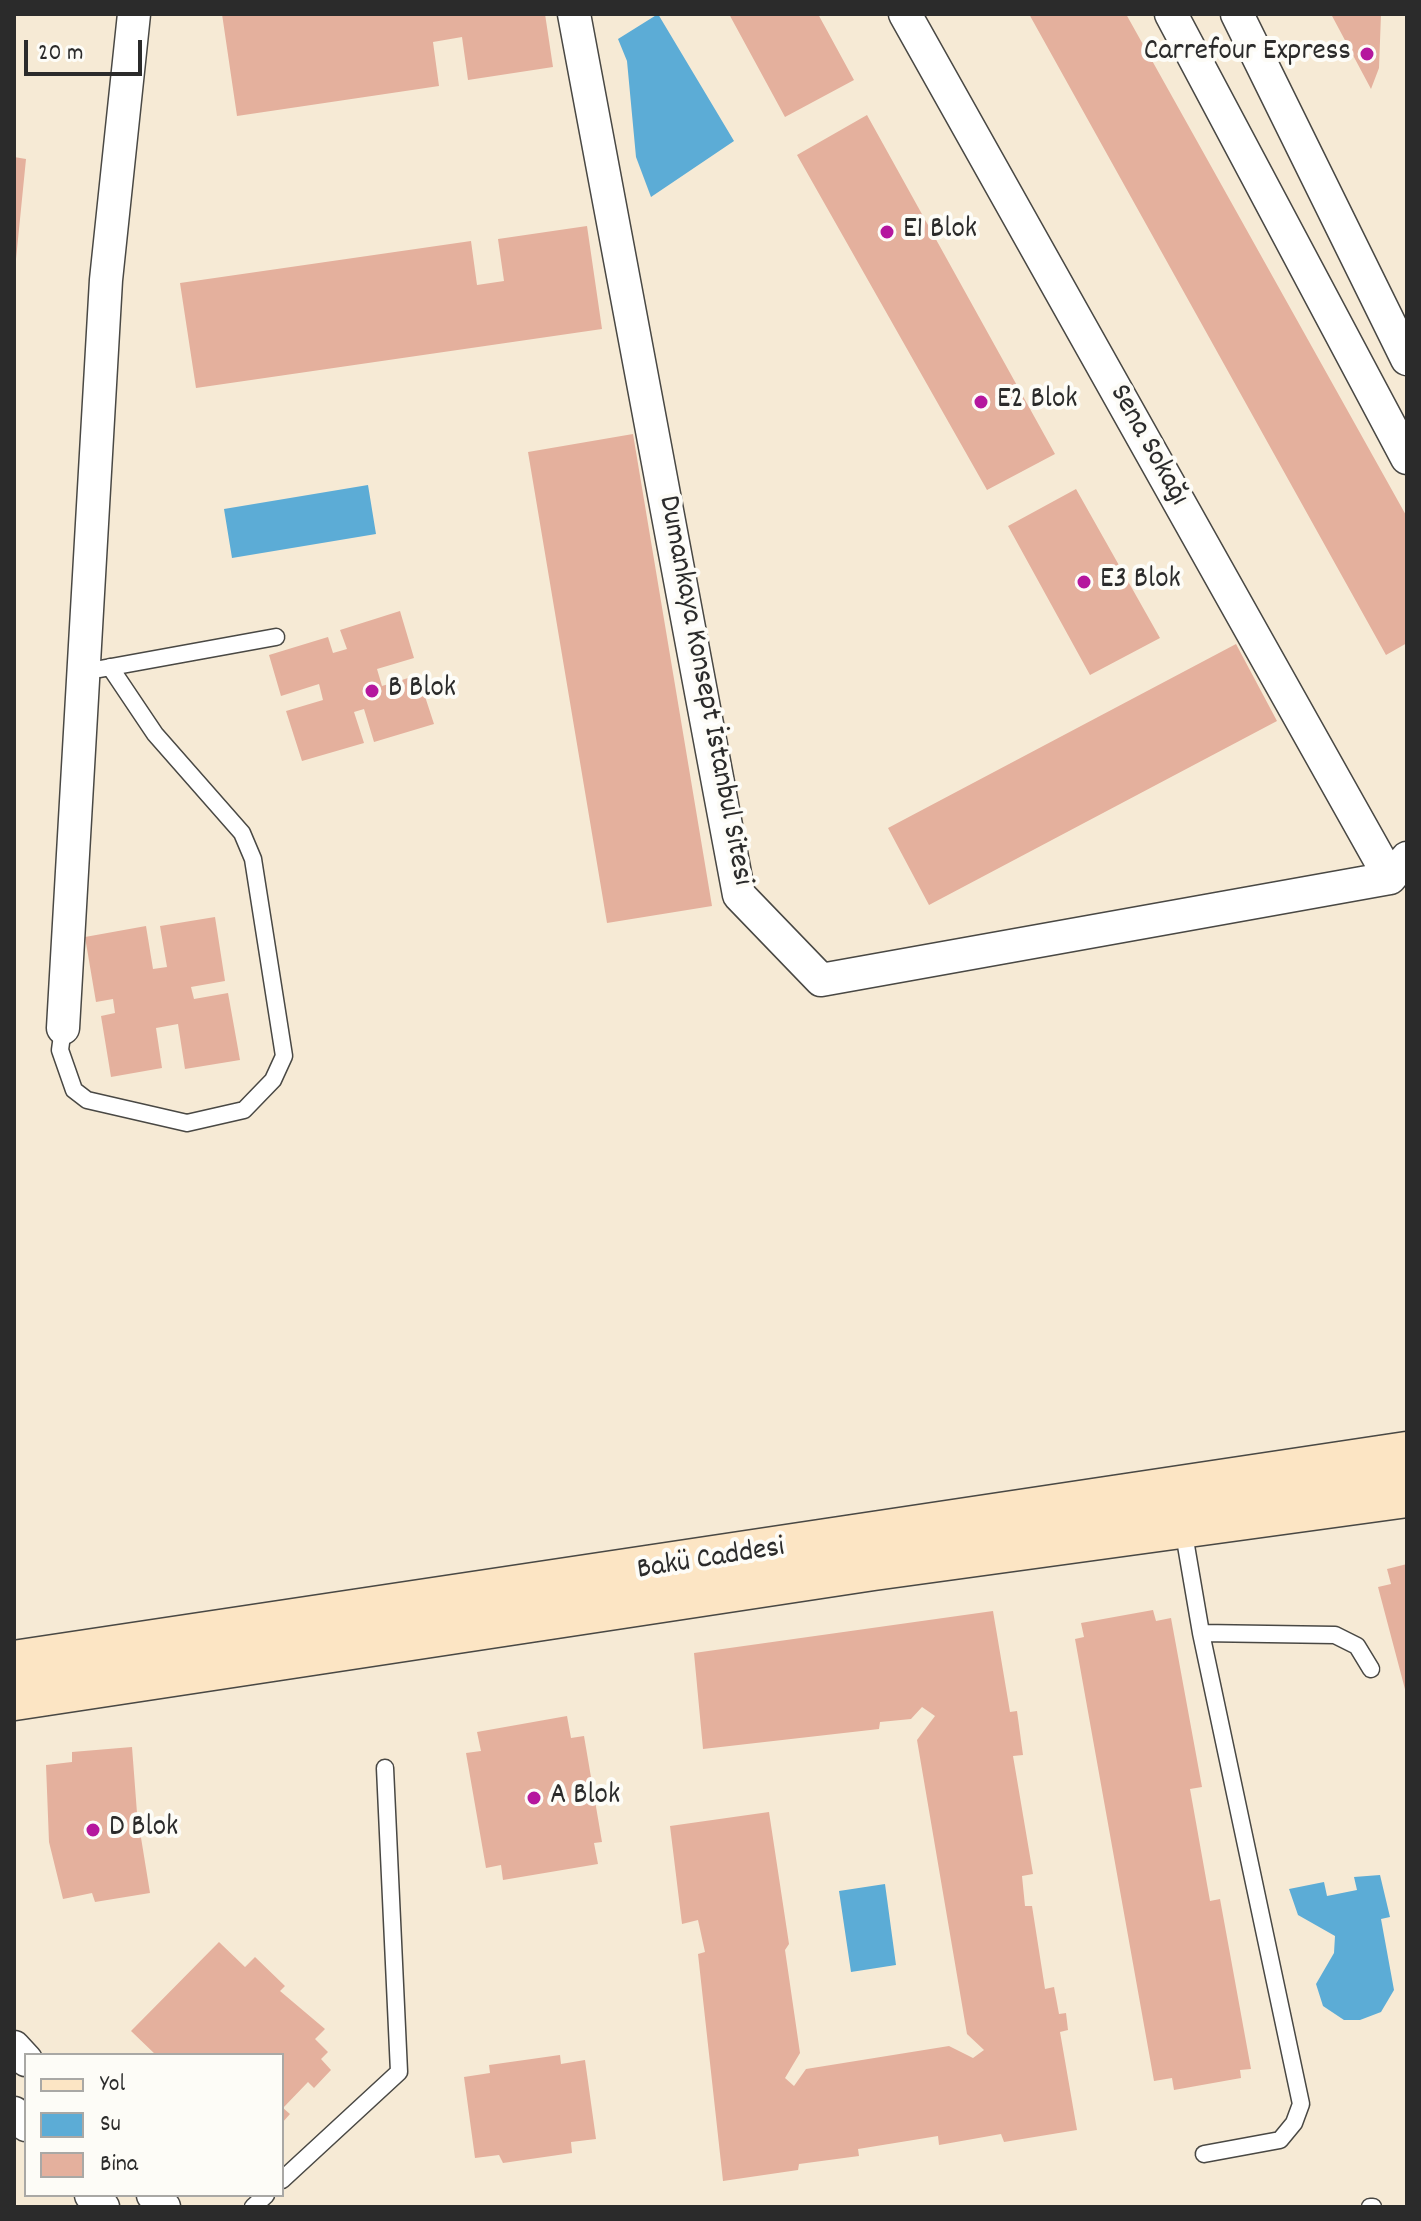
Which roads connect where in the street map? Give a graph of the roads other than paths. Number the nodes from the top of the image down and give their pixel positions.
1 (134, 14) edge
2 (574, 14) edge
3 (905, 14) edge
4 (1171, 14) edge
5 (1237, 14) edge
6 (1407, 359) edge
7 (1407, 458) edge
8 (276, 637) dead end
9 (97, 670) junction
10 (1398, 868) edge
11 (63, 1028) joint
12 (1407, 1454) edge
13 (1407, 1495) edge
14 (1183, 1526) junction
15 (1201, 1633) junction
16 (14, 1663) edge
17 (1371, 1669) dead end
18 (14, 1698) edge
19 (385, 1768) dead end
20 (1204, 2154) dead end
21 (284, 2178) edge

1 - 9 street
2 - 10 street, Dumankaya Konsept İstanbul Sitesi
3 - 10 street, Sena Sokağı
4 - 7 street
5 - 6 street
8 - 9 lane
9 - 11 street
9 - 11 lane
12 - 16 main road, Bakü Caddesi
13 - 14 main road, Bakü Caddesi
14 - 15 lane
14 - 18 main road, Bakü Caddesi
15 - 17 lane
15 - 20 lane
19 - 21 lane

